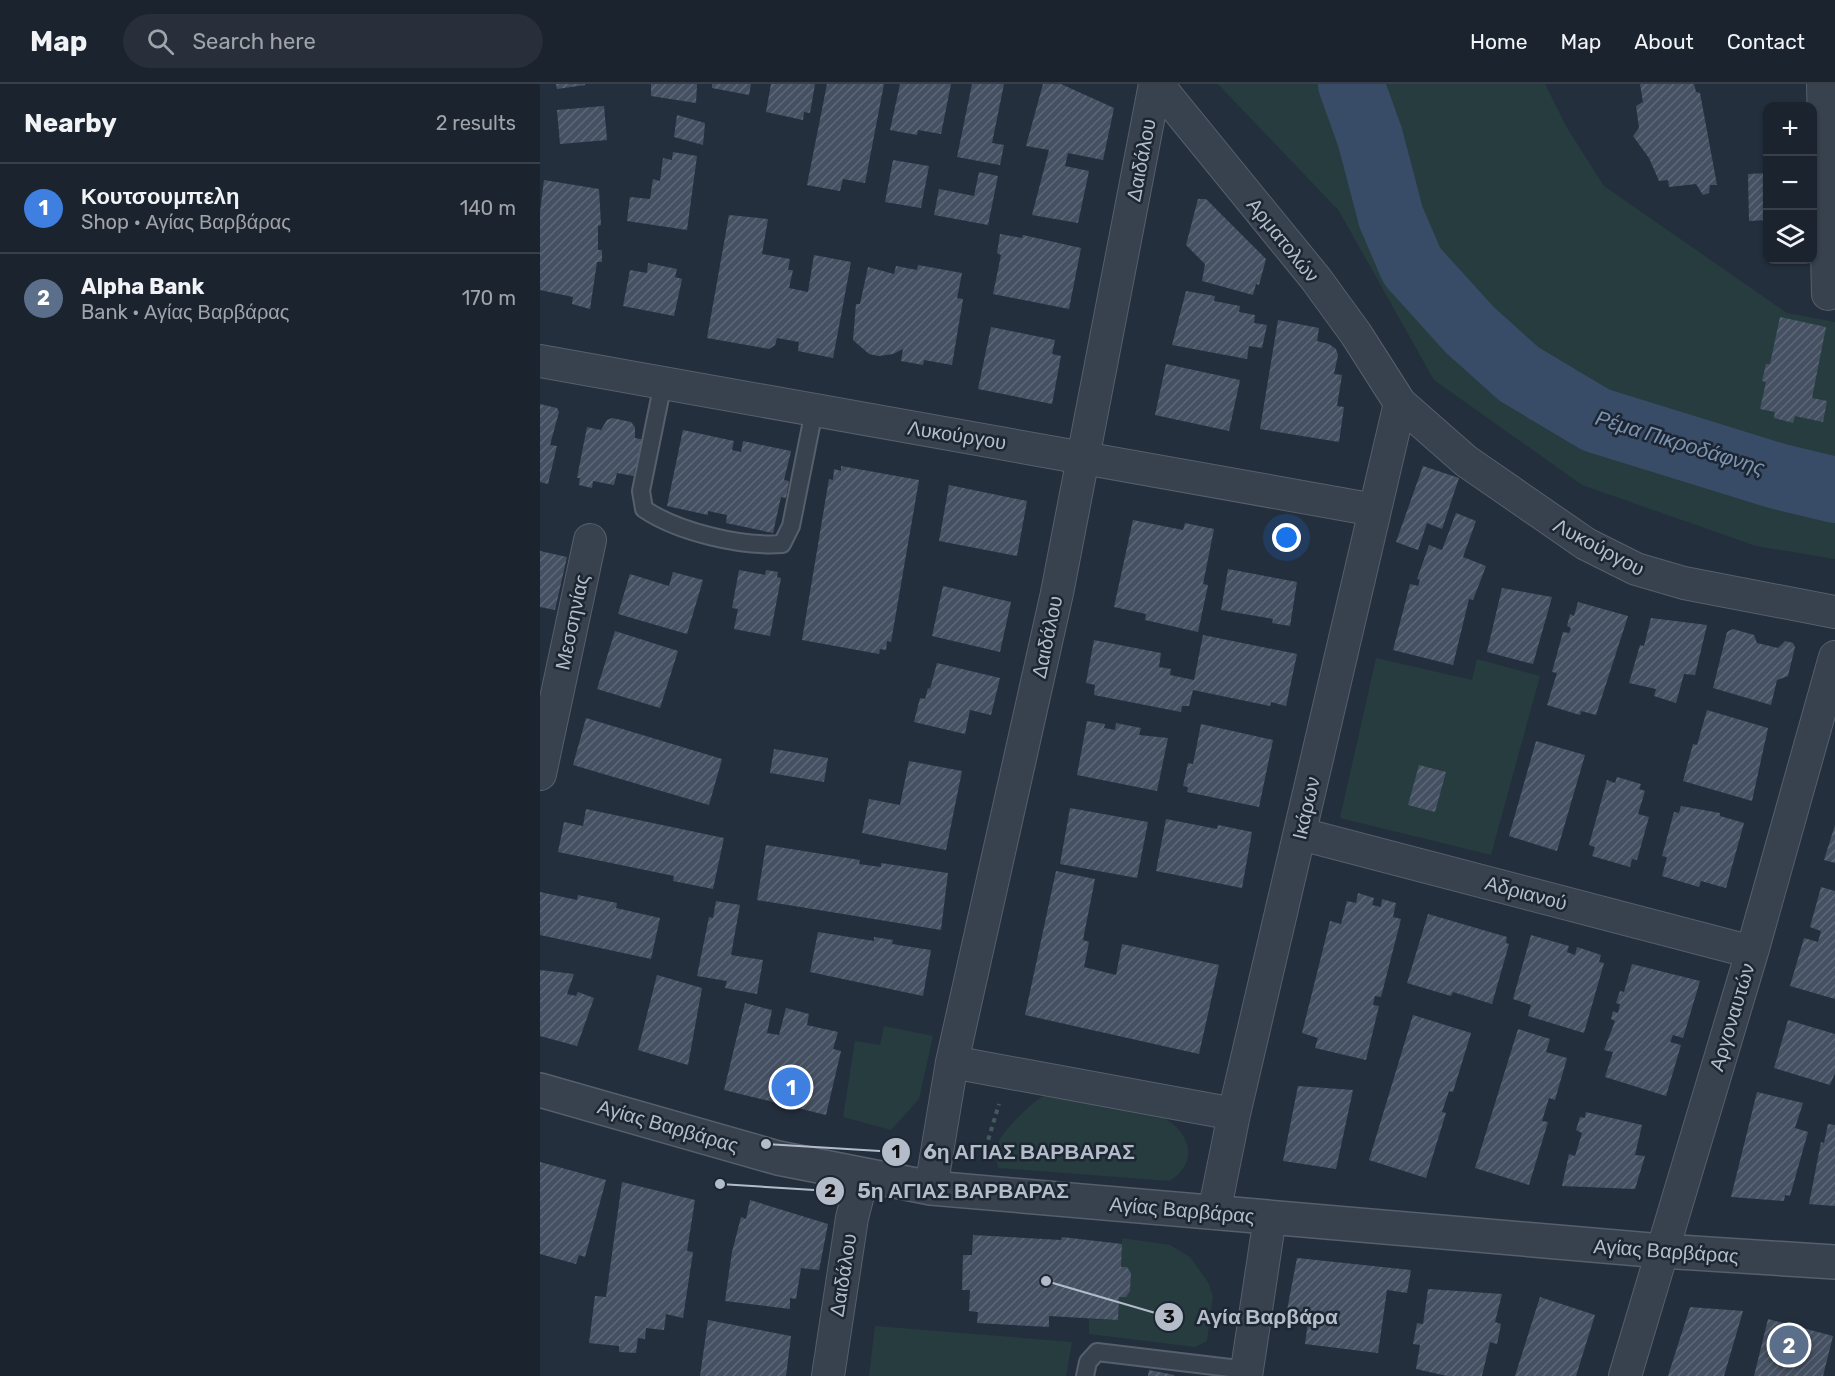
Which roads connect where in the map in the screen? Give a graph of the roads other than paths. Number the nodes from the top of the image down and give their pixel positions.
1 (1156, 84) edge
2 (1823, 84) edge
3 (1828, 294) dead end
4 (540, 361) edge
5 (663, 383) junction
6 (1400, 403) junction
7 (814, 411) junction
8 (1083, 456) junction
9 (1375, 510) junction
10 (590, 540) dead end
11 (1835, 612) edge
12 (1835, 657) edge
13 (540, 774) edge
14 (1300, 834) junction
15 (1752, 952) junction
16 (952, 1062) junction
17 (540, 1090) edge
18 (1234, 1114) junction
19 (863, 1175) junction
20 (931, 1188) junction
21 (1214, 1213) junction
22 (1270, 1217) junction
23 (1662, 1251) junction
24 (1835, 1262) edge
25 (1246, 1373) edge
26 (828, 1376) edge
27 (1085, 1376) edge
28 (1625, 1376) edge

1 - 6 street, Αρματολών
1 - 8 street, Δαιδάλου
2 - 3 street
4 - 5 street, Λυκούργου
5 - 7 street, Λυκούργου
5 - 7 lane
6 - 9 street, Ικάρων
6 - 11 street, Λυκούργου
7 - 8 street, Λυκούργου
8 - 9 street, Λυκούργου
8 - 16 street, Δαιδάλου
9 - 14 street, Ικάρων
10 - 13 street, Μεσσηνίας
12 - 15 street, Αργοναυτών
14 - 15 street, Αδριανού
14 - 18 street, Ικάρων
15 - 23 street, Αργοναυτών
16 - 18 street
16 - 20 street, Δαιδάλου
17 - 19 street, Αγίας Βαρβάρας
18 - 21 street, Ικάρων
19 - 20 street, Αγίας Βαρβάρας
19 - 26 street, Δαιδάλου
20 - 21 street, Αγίας Βαρβάρας
21 - 22 street, Αγίας Βαρβάρας
22 - 23 street, Αγίας Βαρβάρας
22 - 25 street
23 - 24 street, Αγίας Βαρβάρας
23 - 28 street, Αργοναυτών
25 - 27 lane

